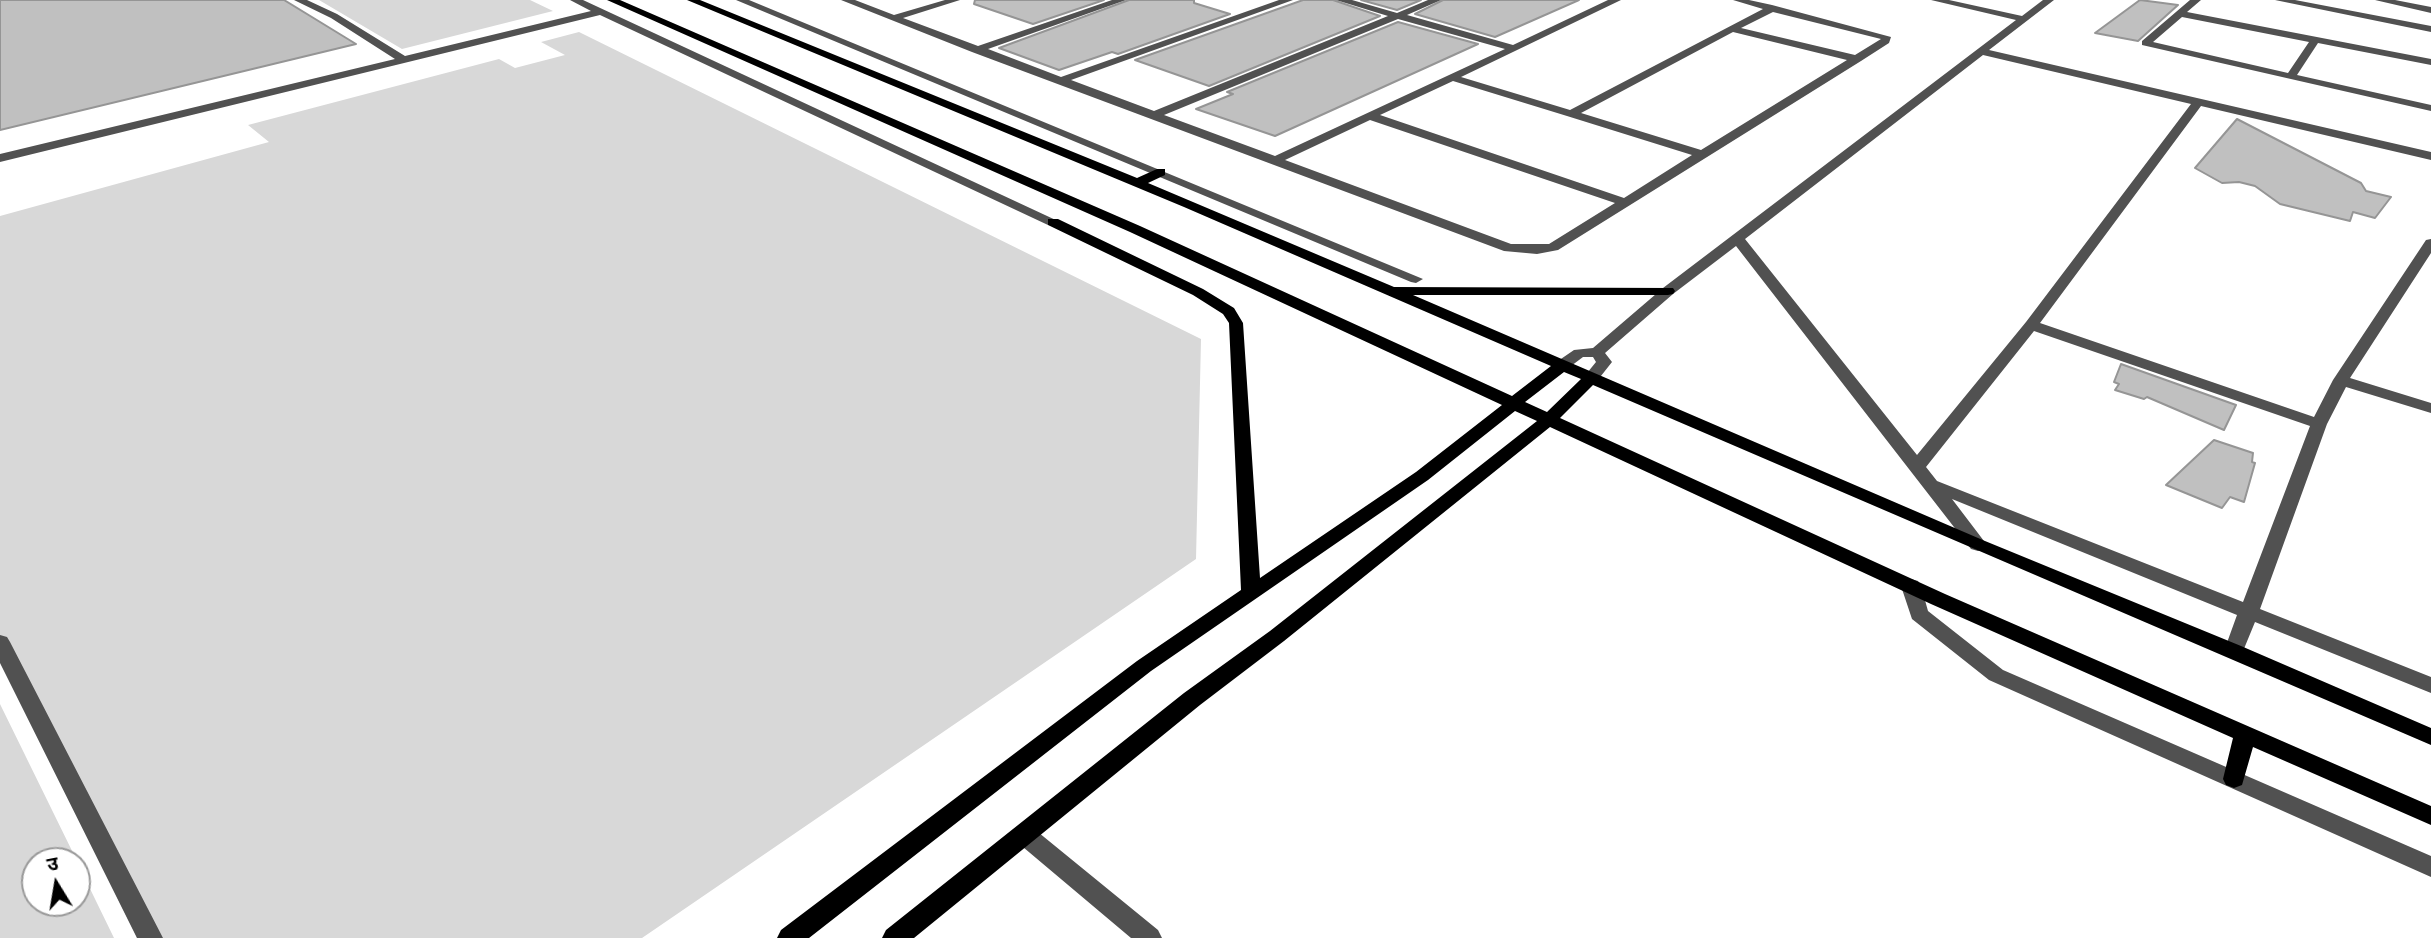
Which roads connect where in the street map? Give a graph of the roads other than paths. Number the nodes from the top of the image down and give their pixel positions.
1 (299, 0) edge
2 (575, 0) edge
3 (692, 0) edge
4 (741, 0) edge
5 (846, 0) edge
6 (955, 0) edge
7 (1121, 0) edge
8 (1287, 0) edge
9 (1341, 0) edge
10 (1436, 0) edge
11 (1616, 0) edge
12 (1738, 0) edge
13 (1936, 0) edge
14 (2049, 0) edge
15 (2196, 0) edge
16 (2280, 0) edge
17 (2379, 0) edge
18 (2396, 1) edge
19 (606, 6) edge
20 (1772, 8) junction
21 (2431, 10) edge
22 (2180, 14) junction
23 (1398, 16) junction
24 (896, 17) junction
25 (2023, 19) junction
26 (1731, 29) junction
27 (2431, 29) edge
28 (2315, 40) junction
29 (1514, 48) junction
30 (976, 50) junction
31 (1983, 52) junction
32 (402, 59) junction
33 (1857, 59) junction
34 (2431, 62) edge
35 (2291, 77) junction
36 (1451, 78) junction
37 (1061, 80) junction
38 (2198, 102) junction
39 (2431, 108) edge
40 (1571, 114) junction
41 (1152, 116) junction
42 (1370, 116) junction
43 (1701, 154) junction
44 (2431, 156) edge
45 (0, 158) edge
46 (1276, 160) junction
47 (1161, 172) junction
48 (1137, 183) junction
49 (1624, 202) junction
50 (1087, 208) junction
51 (1053, 222) junction
52 (1738, 239) junction
53 (2431, 243) edge
54 (1416, 279) dead end
55 (1390, 291) junction
56 (1668, 291) junction
57 (2031, 325) junction
58 (1597, 352) junction
59 (1561, 366) junction
60 (1591, 379) junction
61 (2341, 380) junction
62 (1517, 403) junction
63 (2431, 408) edge
64 (1550, 419) junction
65 (2319, 424) junction
66 (1917, 466) junction
67 (1931, 485) junction
68 (1978, 545) junction
69 (1911, 586) junction
70 (1251, 593) junction
71 (2249, 610) junction
72 (0, 642) edge
73 (2234, 651) junction
74 (2431, 685) edge
75 (2245, 734) junction
76 (2431, 737) edge
77 (2234, 779) junction
78 (2431, 816) edge
79 (1024, 835) junction
80 (2431, 867) edge
81 (150, 938) edge
82 (790, 938) edge
83 (895, 938) edge
84 (1149, 938) edge

1 - 32 street
2 - 19 street
3 - 48 main road
4 - 47 street
5 - 24 street
6 - 24 street
7 - 30 street
8 - 37 street
9 - 23 street
10 - 23 street
11 - 29 street
12 - 20 street
13 - 25 street
14 - 25 street
15 - 22 street
16 - 27 street
17 - 18 street
18 - 21 street
19 - 32 street
19 - 50 main road
19 - 51 street
20 - 26 street
20 - 33 street
22 - 28 street
22 - 35 street
23 - 29 street
23 - 41 street
24 - 30 street
25 - 31 street
26 - 33 street
26 - 40 street
28 - 34 street
28 - 35 street
29 - 36 street
30 - 37 street
31 - 38 street
31 - 52 street
32 - 45 street
33 - 43 street
35 - 39 street
36 - 40 street
36 - 42 street
37 - 41 street
38 - 44 street
38 - 57 street
40 - 43 street
41 - 46 street
42 - 46 street
42 - 49 street
43 - 49 street
46 - 49 street
47 - 48 main road
47 - 54 street
48 - 55 main road
50 - 51 main road
50 - 62 main road
51 - 70 main road
52 - 56 street
52 - 66 street
53 - 61 street
55 - 56 main road
55 - 59 main road
56 - 58 street
57 - 65 street
57 - 66 street
58 - 59 street
58 - 60 street
59 - 60 main road
59 - 62 main road
60 - 64 main road
60 - 68 main road
61 - 63 street
61 - 65 street
62 - 64 main road
62 - 70 main road
64 - 69 main road
64 - 79 main road
65 - 71 street
66 - 67 street
67 - 68 street
67 - 71 street
68 - 73 main road
69 - 75 main road
69 - 77 street
70 - 82 main road
71 - 73 street
71 - 74 street
72 - 81 street
73 - 76 main road
75 - 77 main road
75 - 78 main road
77 - 80 street
79 - 83 main road
79 - 84 street

